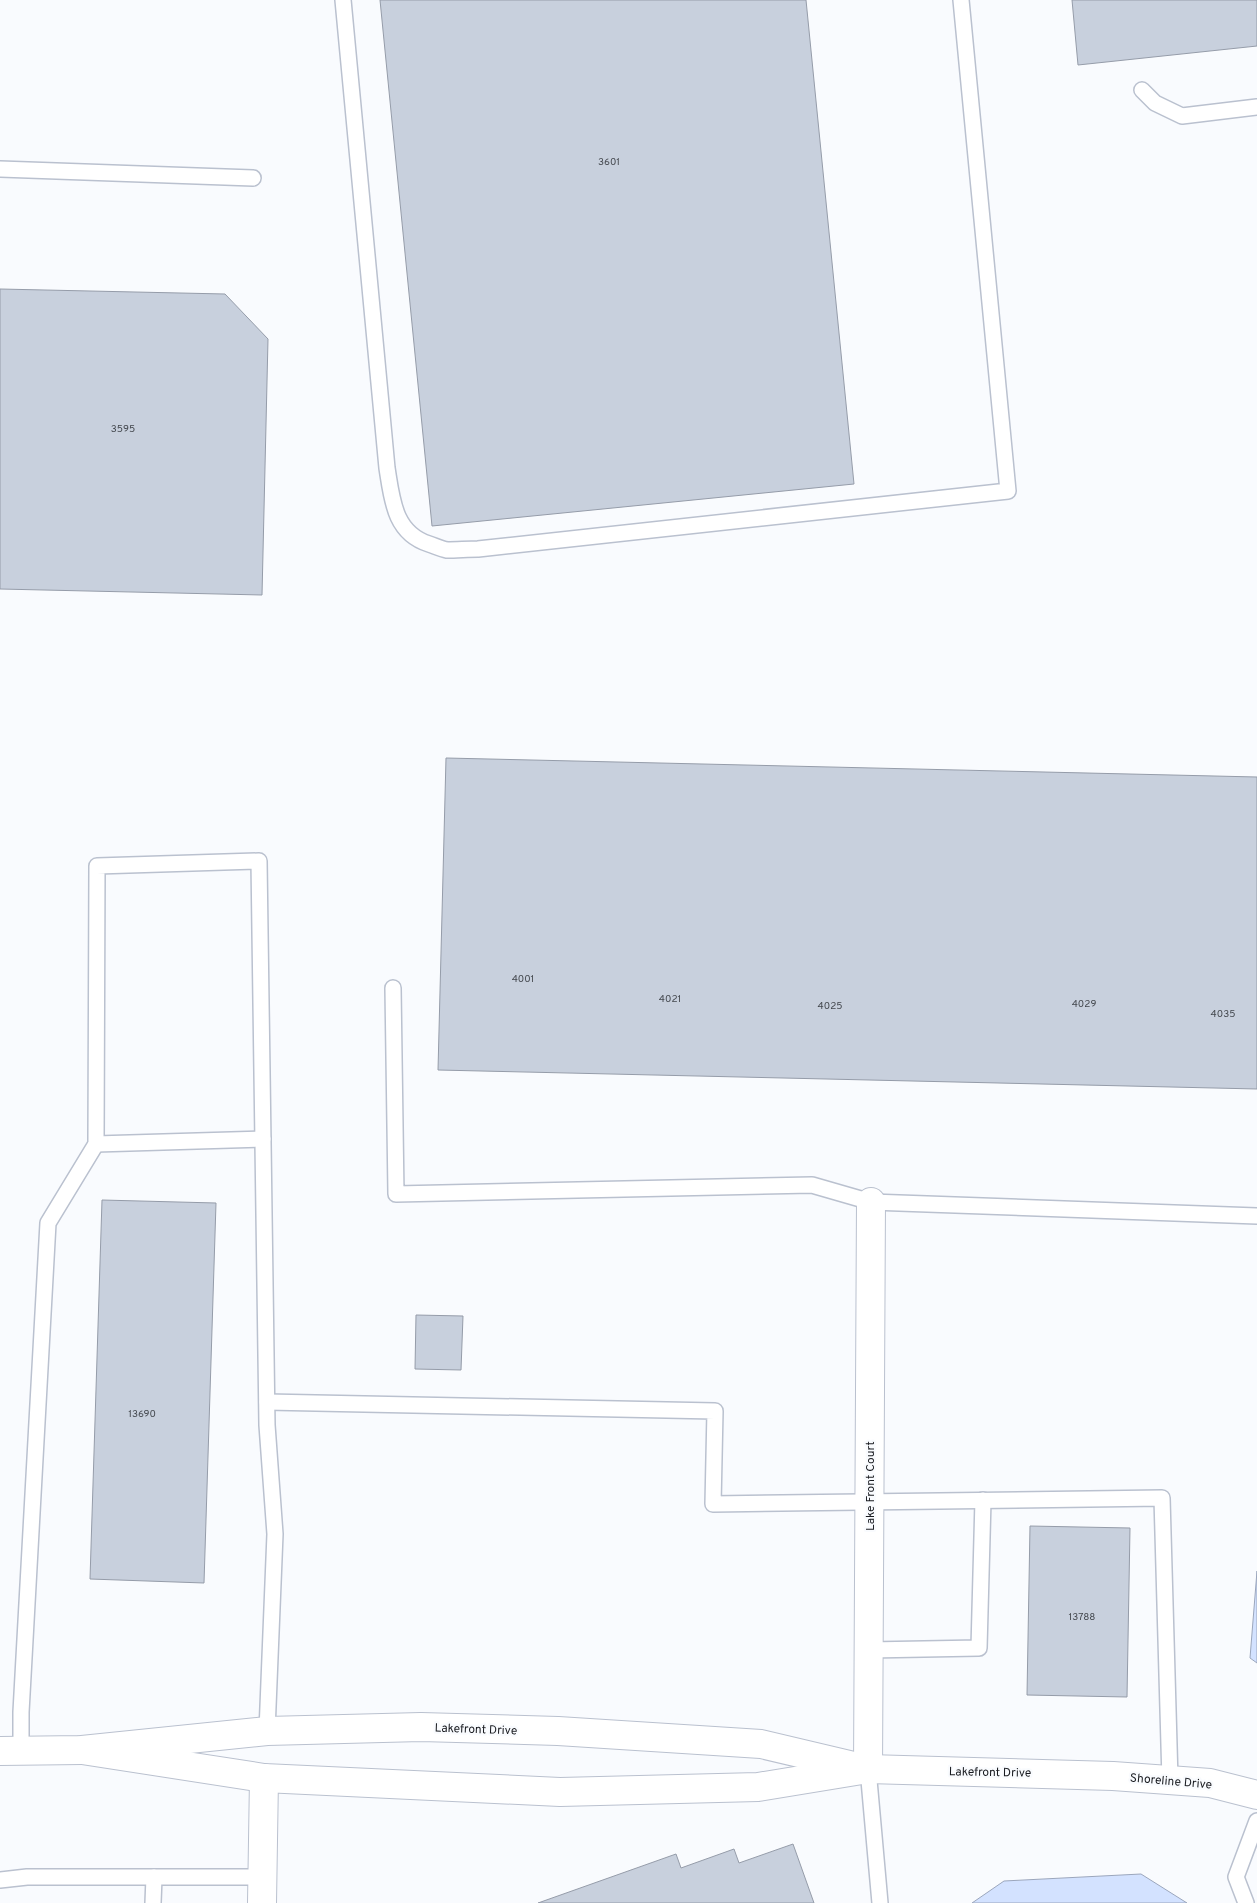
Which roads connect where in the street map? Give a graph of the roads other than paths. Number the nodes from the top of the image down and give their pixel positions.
1 (343, 0) edge
2 (961, 0) edge
3 (1142, 90) dead end
4 (1257, 107) edge
5 (0, 168) edge
6 (253, 178) dead end
7 (393, 988) dead end
8 (263, 1139) junction
9 (96, 1144) junction
10 (871, 1202) junction
11 (1257, 1216) edge
12 (267, 1402) junction
13 (982, 1500) junction
14 (869, 1501) junction
15 (869, 1650) junction
16 (267, 1731) junction
17 (82, 1750) junction
18 (10, 1751) edge
19 (868, 1769) junction
20 (1113, 1776) joint
21 (264, 1778) junction
22 (1170, 1780) junction
23 (1257, 1794) edge
24 (1257, 1821) edge
25 (154, 1877) junction
26 (0, 1880) edge
27 (262, 1890) edge
28 (153, 1903) edge
29 (880, 1903) edge
30 (1246, 1903) edge

1 - 2 lane
3 - 4 lane
5 - 6 lane
7 - 10 lane
8 - 9 lane
8 - 9 lane
8 - 12 lane
9 - 18 lane
10 - 11 lane
10 - 14 street, Lake Front Court
12 - 14 lane
12 - 16 lane
13 - 14 lane
13 - 15 lane
13 - 22 lane
14 - 15 street, Lake Front Court
15 - 19 street, Lake Front Court
16 - 17 street, Lakefront Drive
16 - 19 street, Lakefront Drive
17 - 18 street, Lakefront Drive
17 - 21 street, Lakefront Drive
19 - 20 street, Lakefront Drive
19 - 21 street, Lakefront Drive
19 - 29 lane
20 - 22 street, Shoreline Drive
21 - 27 street
22 - 23 street, Shoreline Drive
24 - 30 lane
25 - 26 lane
25 - 27 lane
25 - 28 lane

